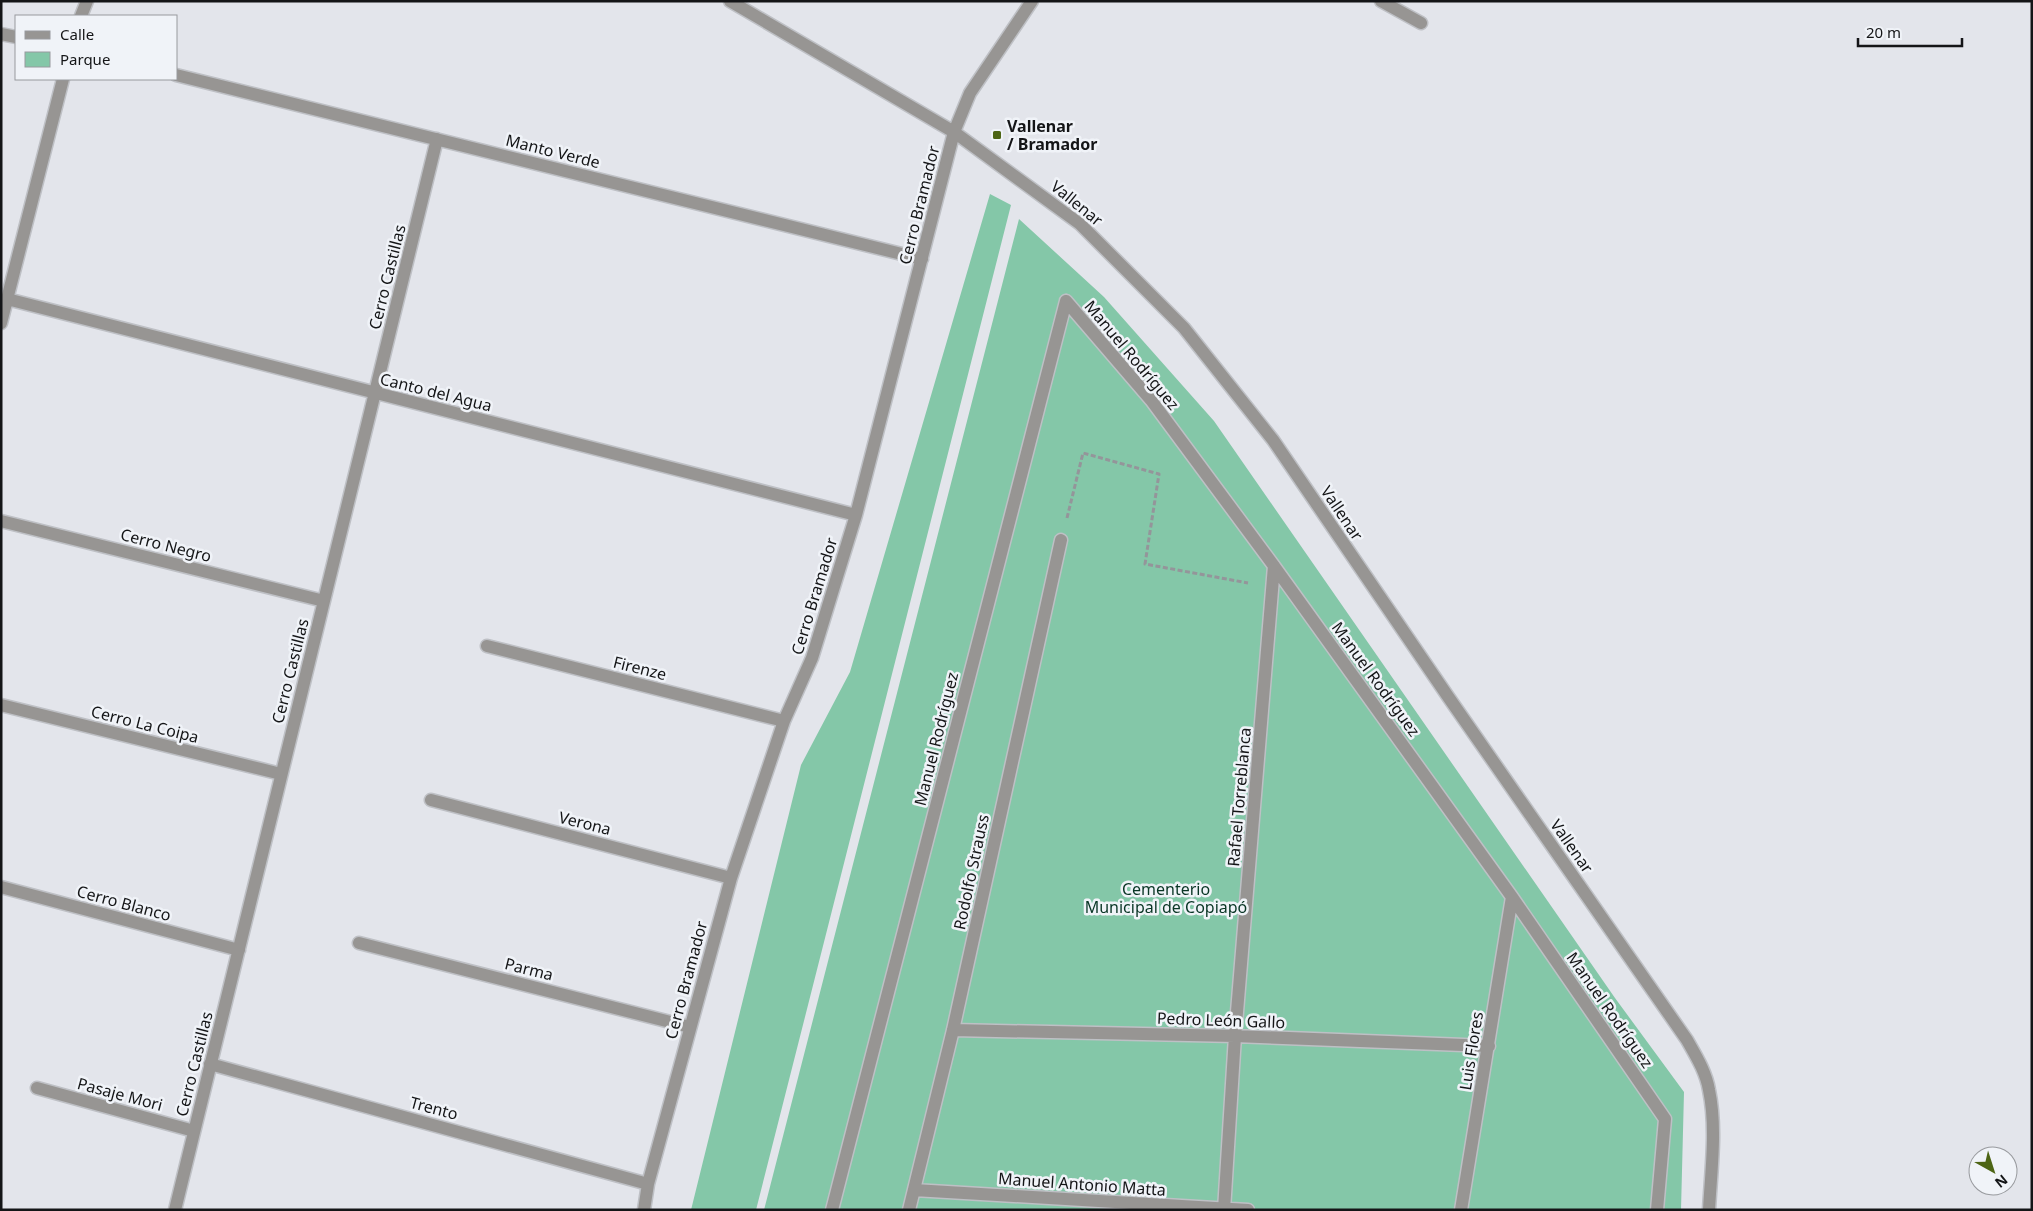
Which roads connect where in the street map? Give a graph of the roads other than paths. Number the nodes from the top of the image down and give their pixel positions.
1 (86, 1) edge
2 (730, 1) edge
3 (1032, 1) edge
4 (1380, 1) edge
5 (81, 15) edge
6 (1421, 23) dead end
7 (1, 34) edge
8 (15, 37) edge
9 (178, 74) edge
10 (62, 80) edge
11 (954, 132) junction
12 (437, 139) junction
13 (922, 259) junction
14 (8, 299) junction
15 (1, 323) edge
16 (375, 393) junction
17 (856, 515) junction
18 (1, 521) edge
19 (1062, 540) road end
20 (1274, 566) junction
21 (324, 601) junction
22 (487, 646) dead end
23 (1, 705) edge
24 (784, 721) junction
25 (281, 774) junction
26 (431, 800) dead end
27 (731, 878) junction
28 (1, 888) edge
29 (1512, 897) junction
30 (359, 943) dead end
31 (239, 950) junction
32 (690, 1027) junction
33 (953, 1030) junction
34 (1235, 1036) junction
35 (1489, 1046) junction
36 (210, 1064) junction
37 (37, 1088) dead end
38 (194, 1131) junction
39 (648, 1184) junction
40 (914, 1190) junction
41 (1224, 1209) edge
42 (175, 1210) edge
43 (644, 1210) edge
44 (832, 1210) edge
45 (910, 1210) edge
46 (1248, 1210) edge
47 (1461, 1210) edge
48 (1657, 1210) edge
49 (1709, 1210) edge

1 - 5 street
2 - 11 street, Vallenar
3 - 11 street, Cerro Bramador
4 - 6 street
7 - 8 street
9 - 12 street, Manto Verde
10 - 14 street
11 - 13 street, Cerro Bramador
11 - 49 street, Vallenar
12 - 13 street, Manto Verde
12 - 16 street, Cerro Castillas
13 - 17 street, Cerro Bramador
14 - 15 street
14 - 16 street, Canto del Agua
16 - 17 street, Canto del Agua
16 - 21 street, Cerro Castillas
17 - 24 street, Cerro Bramador
18 - 21 street, Cerro Negro
19 - 33 street, Rodolfo Strauss
20 - 29 street, Manuel Rodríguez
20 - 34 street, Rafael Torreblanca
20 - 44 street, Manuel Rodríguez
21 - 25 street, Cerro Castillas
22 - 24 street, Firenze
23 - 25 street, Cerro La Coipa
24 - 27 street, Cerro Bramador
25 - 31 street, Cerro Castillas
26 - 27 street, Verona
27 - 32 street, Cerro Bramador
28 - 31 street, Cerro Blanco
29 - 35 street, Luis Flores
29 - 48 street, Manuel Rodríguez
30 - 32 street, Parma
31 - 36 street, Cerro Castillas
32 - 39 street, Cerro Bramador
33 - 34 street, Pedro León Gallo
33 - 40 street, Rodolfo Strauss
34 - 35 street, Pedro León Gallo
34 - 41 street, Rafael Torreblanca
35 - 47 street, Luis Flores
36 - 38 street, Cerro Castillas
36 - 39 street, Trento
37 - 38 street, Pasaje Mori
38 - 42 street, Cerro Castillas
39 - 43 street, Cerro Bramador
40 - 41 street, Manuel Antonio Matta
40 - 45 street, Rodolfo Strauss
41 - 46 street, Manuel Antonio Matta

